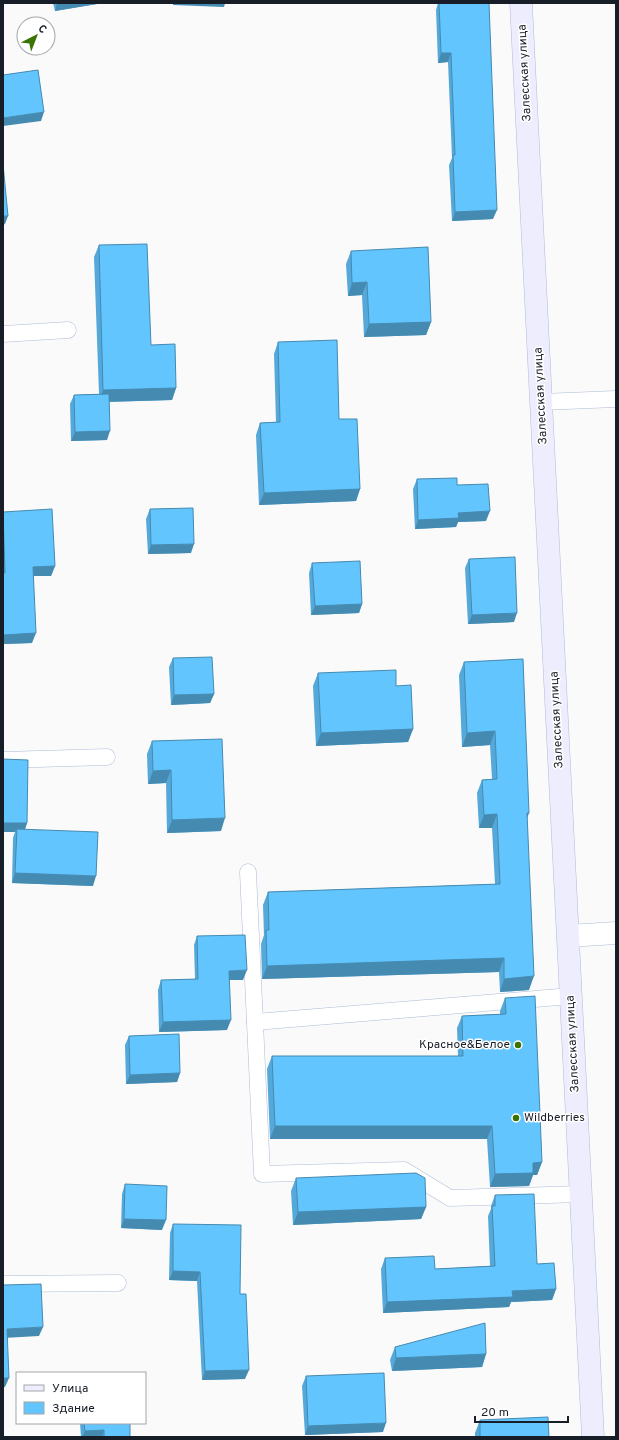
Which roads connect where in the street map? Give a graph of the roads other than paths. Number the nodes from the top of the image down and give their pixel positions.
1 (521, 3) edge
2 (68, 330) dead end
3 (3, 334) edge
4 (616, 399) edge
5 (541, 402) junction
6 (107, 757) dead end
7 (3, 760) edge
8 (248, 872) dead end
9 (616, 933) edge
10 (568, 936) junction
11 (571, 996) junction
12 (255, 1022) junction
13 (581, 1194) junction
14 (118, 1283) dead end
15 (3, 1284) edge
16 (593, 1437) edge

1 - 5 main road, Залесская улица
2 - 3 lane
4 - 5 lane
5 - 10 main road, Залесская улица
6 - 7 lane
8 - 12 lane
9 - 10 street
10 - 11 main road, Залесская улица
11 - 12 lane
11 - 13 main road, Залесская улица
12 - 13 lane
13 - 16 main road, Залесская улица
14 - 15 lane

